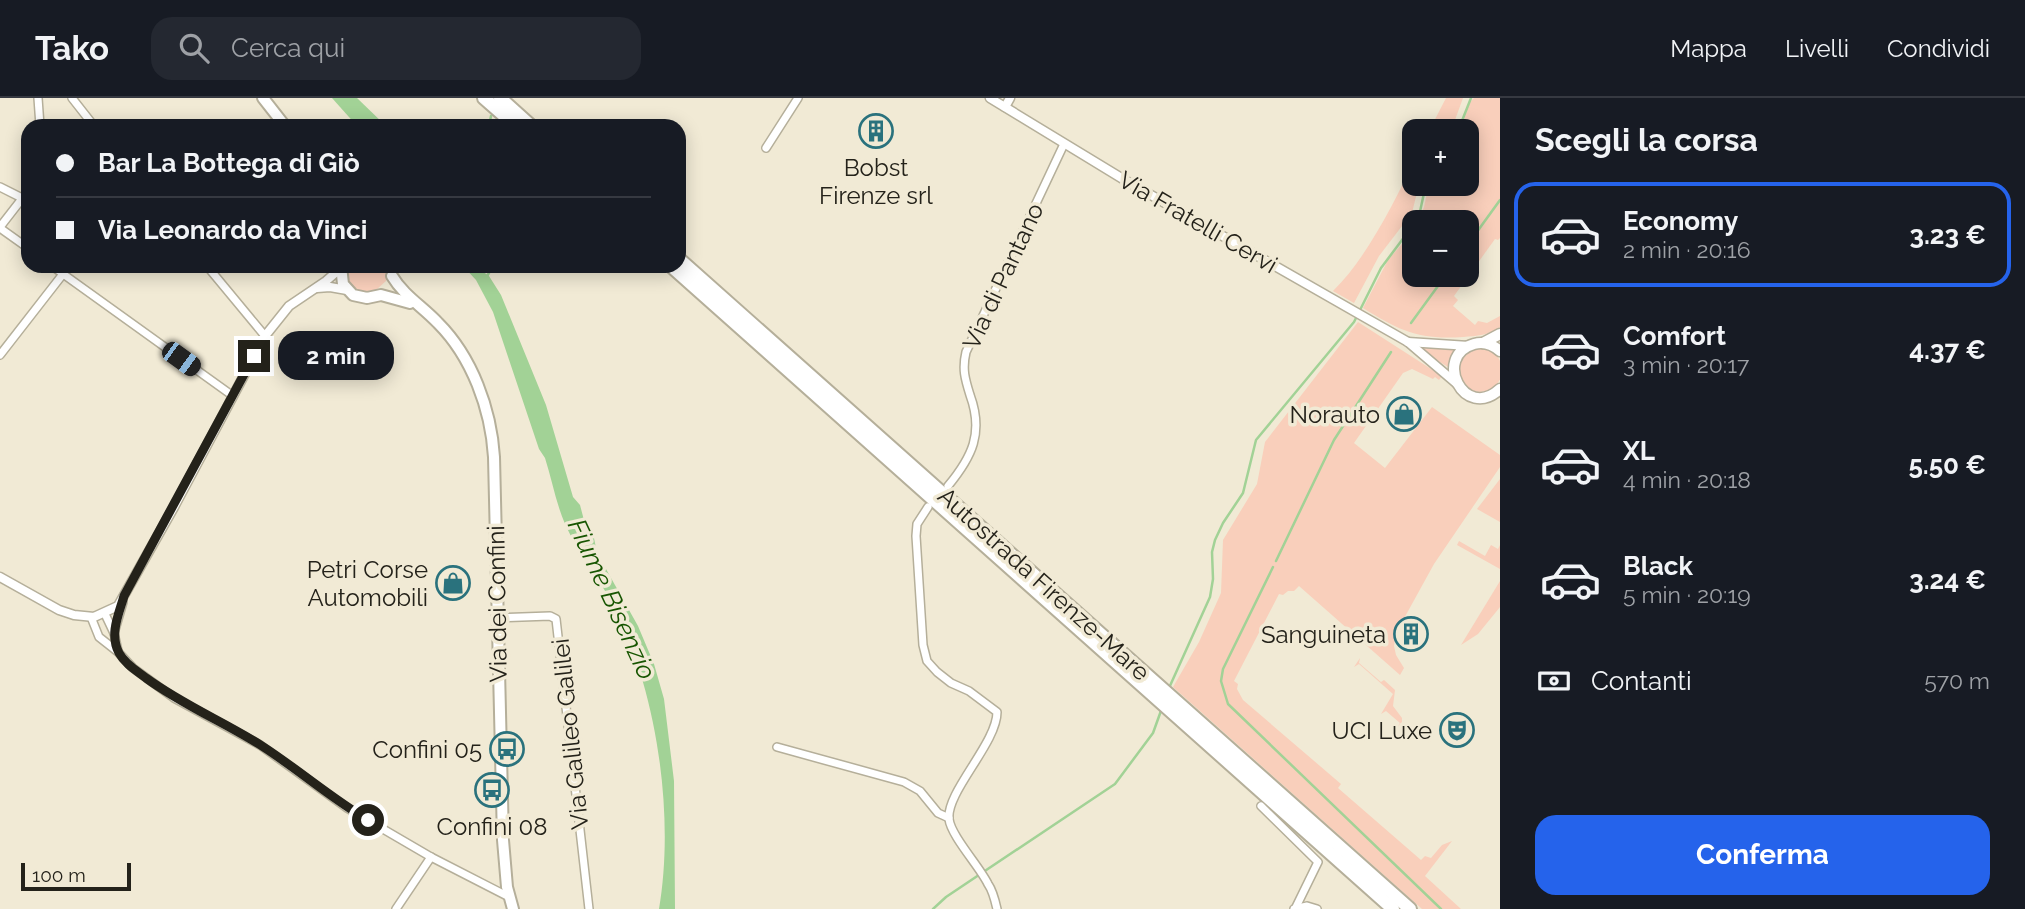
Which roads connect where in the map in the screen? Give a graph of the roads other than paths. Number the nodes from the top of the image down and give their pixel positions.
1 (38, 98) edge
2 (72, 98) edge
3 (263, 98) edge
4 (484, 98) edge
5 (500, 98) edge
6 (798, 98) edge
7 (990, 98) edge
8 (1010, 98) edge
9 (1004, 107) junction
10 (40, 119) edge
11 (88, 119) edge
12 (280, 119) edge
13 (508, 119) edge
14 (523, 119) edge
15 (1064, 144) junction
16 (766, 148) dead end
17 (0, 187) edge
18 (21, 198) edge
19 (21, 199) edge
20 (0, 227) edge
21 (21, 243) edge
22 (686, 264) edge
23 (213, 273) edge
24 (334, 273) edge
25 (341, 273) edge
26 (392, 273) edge
27 (393, 273) edge
28 (679, 273) edge
29 (63, 274) joint
30 (314, 289) junction
31 (347, 290) junction
32 (381, 295) junction
33 (430, 315) junction
34 (1500, 334) edge
35 (265, 336) junction
36 (1408, 342) junction
37 (1483, 343) junction
38 (1469, 345) junction
39 (1500, 351) edge
40 (0, 355) edge
41 (1456, 383) junction
42 (1498, 393) edge
43 (233, 396) junction
44 (948, 486) dead end
45 (928, 507) dead end
46 (0, 577) edge
47 (124, 596) junction
48 (106, 614) junction
49 (91, 617) junction
50 (498, 618) junction
51 (114, 633) junction
52 (118, 652) junction
53 (1184, 717) junction
54 (777, 747) dead end
55 (1261, 806) dead end
56 (949, 818) junction
57 (431, 857) junction
58 (509, 897) junction
59 (1294, 908) edge
60 (396, 909) edge
61 (513, 909) edge
62 (589, 909) edge
63 (997, 909) edge
64 (1317, 909) edge
65 (1393, 909) edge
66 (1410, 909) edge

1 - 10 street
2 - 11 street
3 - 12 main road
4 - 13 highway
5 - 14 highway
6 - 16 street
7 - 9 street, Via Fratelli Cervi
8 - 9 street
9 - 15 street, Via Fratelli Cervi
15 - 36 street, Via Fratelli Cervi
15 - 44 street, Via di Pantano
17 - 18 street
19 - 20 street
20 - 21 street
22 - 53 highway, Autostrada Firenze-Mare
23 - 35 street
24 - 30 street
25 - 31 main road
26 - 32 main road, Via dei Confini
27 - 33 main road, Via dei Confini
28 - 53 highway, Autostrada Firenze-Mare
29 - 40 street
29 - 43 street
30 - 31 street
30 - 35 street
31 - 32 main road, Via dei Confini
32 - 33 main road, Via dei Confini
33 - 50 main road, Via dei Confini
34 - 37 main road
35 - 43 street
36 - 38 street, Via Fratelli Cervi
36 - 41 street, Via Fratelli Cervi
37 - 38 main road, Via Fratelli Cervi
37 - 39 main road
38 - 41 main road
41 - 42 main road, Via Fratelli Cervi
43 - 47 street
45 - 56 street
46 - 49 street
47 - 48 street
47 - 49 street
47 - 51 street
48 - 49 street
48 - 51 street
49 - 52 street
50 - 58 main road, Via dei Confini
50 - 62 street, Via Galileo Galilei
51 - 52 street
52 - 57 street
53 - 65 highway, Autostrada Firenze-Mare
53 - 66 highway, Autostrada Firenze-Mare
54 - 56 street
55 - 59 street
56 - 63 street
57 - 58 street
57 - 60 street
58 - 61 main road, Via dei Confini
59 - 64 street

